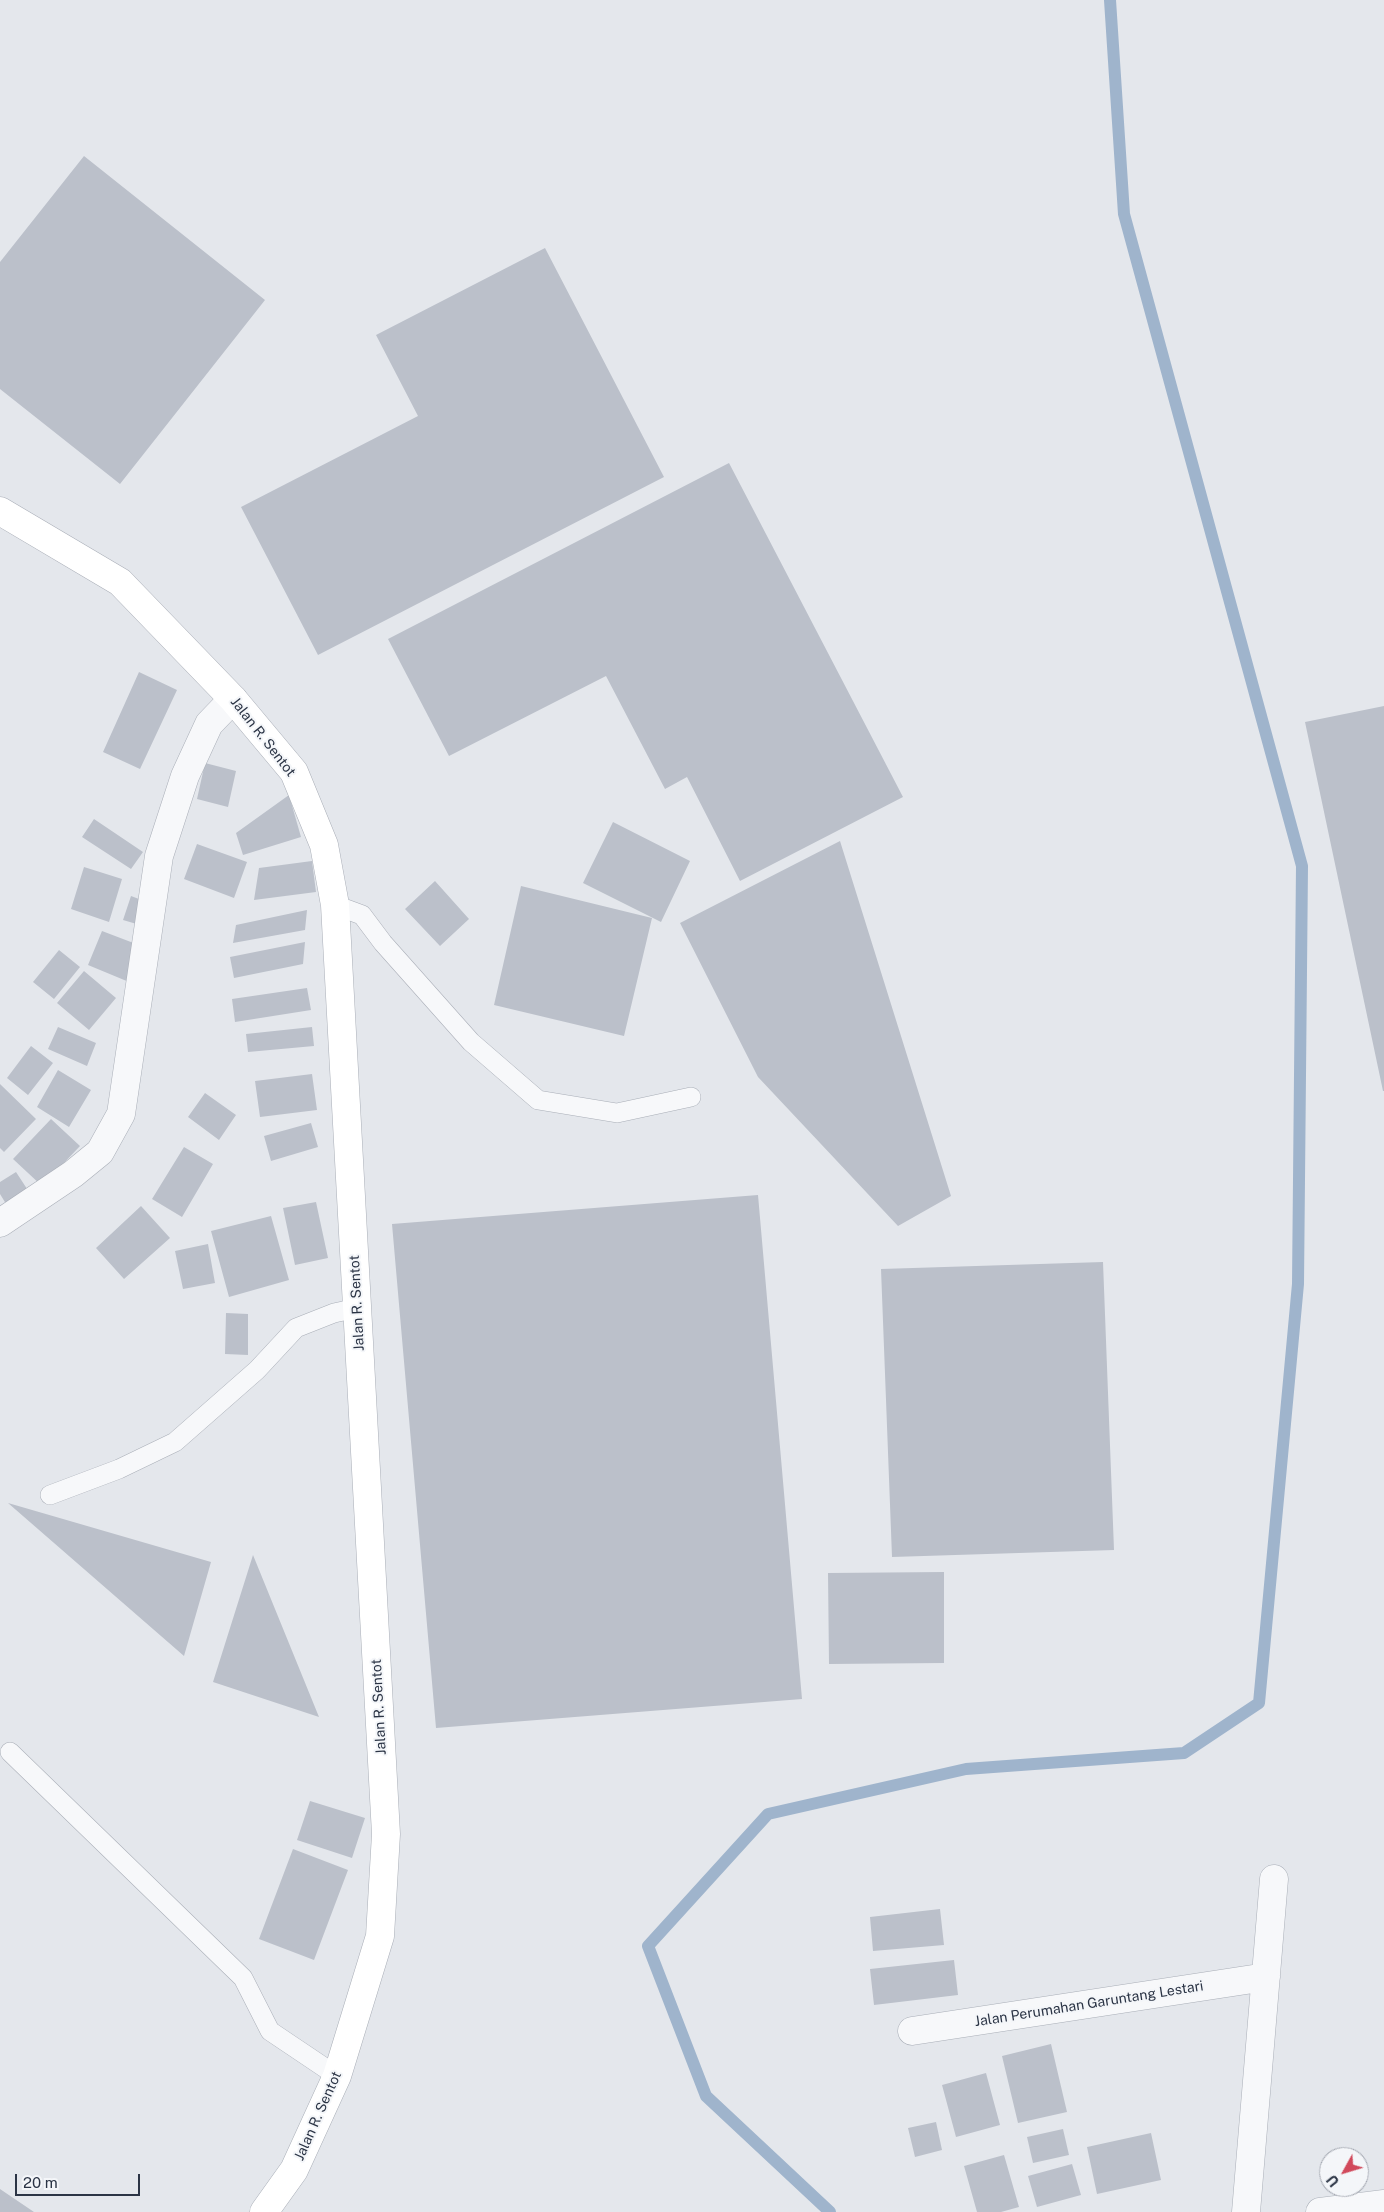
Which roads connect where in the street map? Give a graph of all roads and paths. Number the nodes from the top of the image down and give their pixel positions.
1 (0, 511) edge
2 (233, 698) junction
3 (335, 905) junction
4 (691, 1097) dead end
5 (0, 1223) edge
6 (357, 1308) junction
7 (50, 1495) dead end
8 (10, 1752) dead end
9 (1274, 1879) dead end
10 (1266, 1977) junction
11 (912, 2031) dead end
12 (338, 2076) junction
13 (1384, 2204) edge
14 (264, 2212) edge
15 (1246, 2212) edge
16 (1320, 2212) edge

1 - 2 street, Jalan R. Sentot
2 - 3 street, Jalan R. Sentot
2 - 5 street
3 - 4 lane
3 - 6 street, Jalan R. Sentot
6 - 7 lane
6 - 12 street, Jalan R. Sentot
8 - 12 lane
9 - 10 street
10 - 11 street, Jalan Perumahan Garuntang Lestari
10 - 15 street
12 - 14 street, Jalan R. Sentot
13 - 16 street

